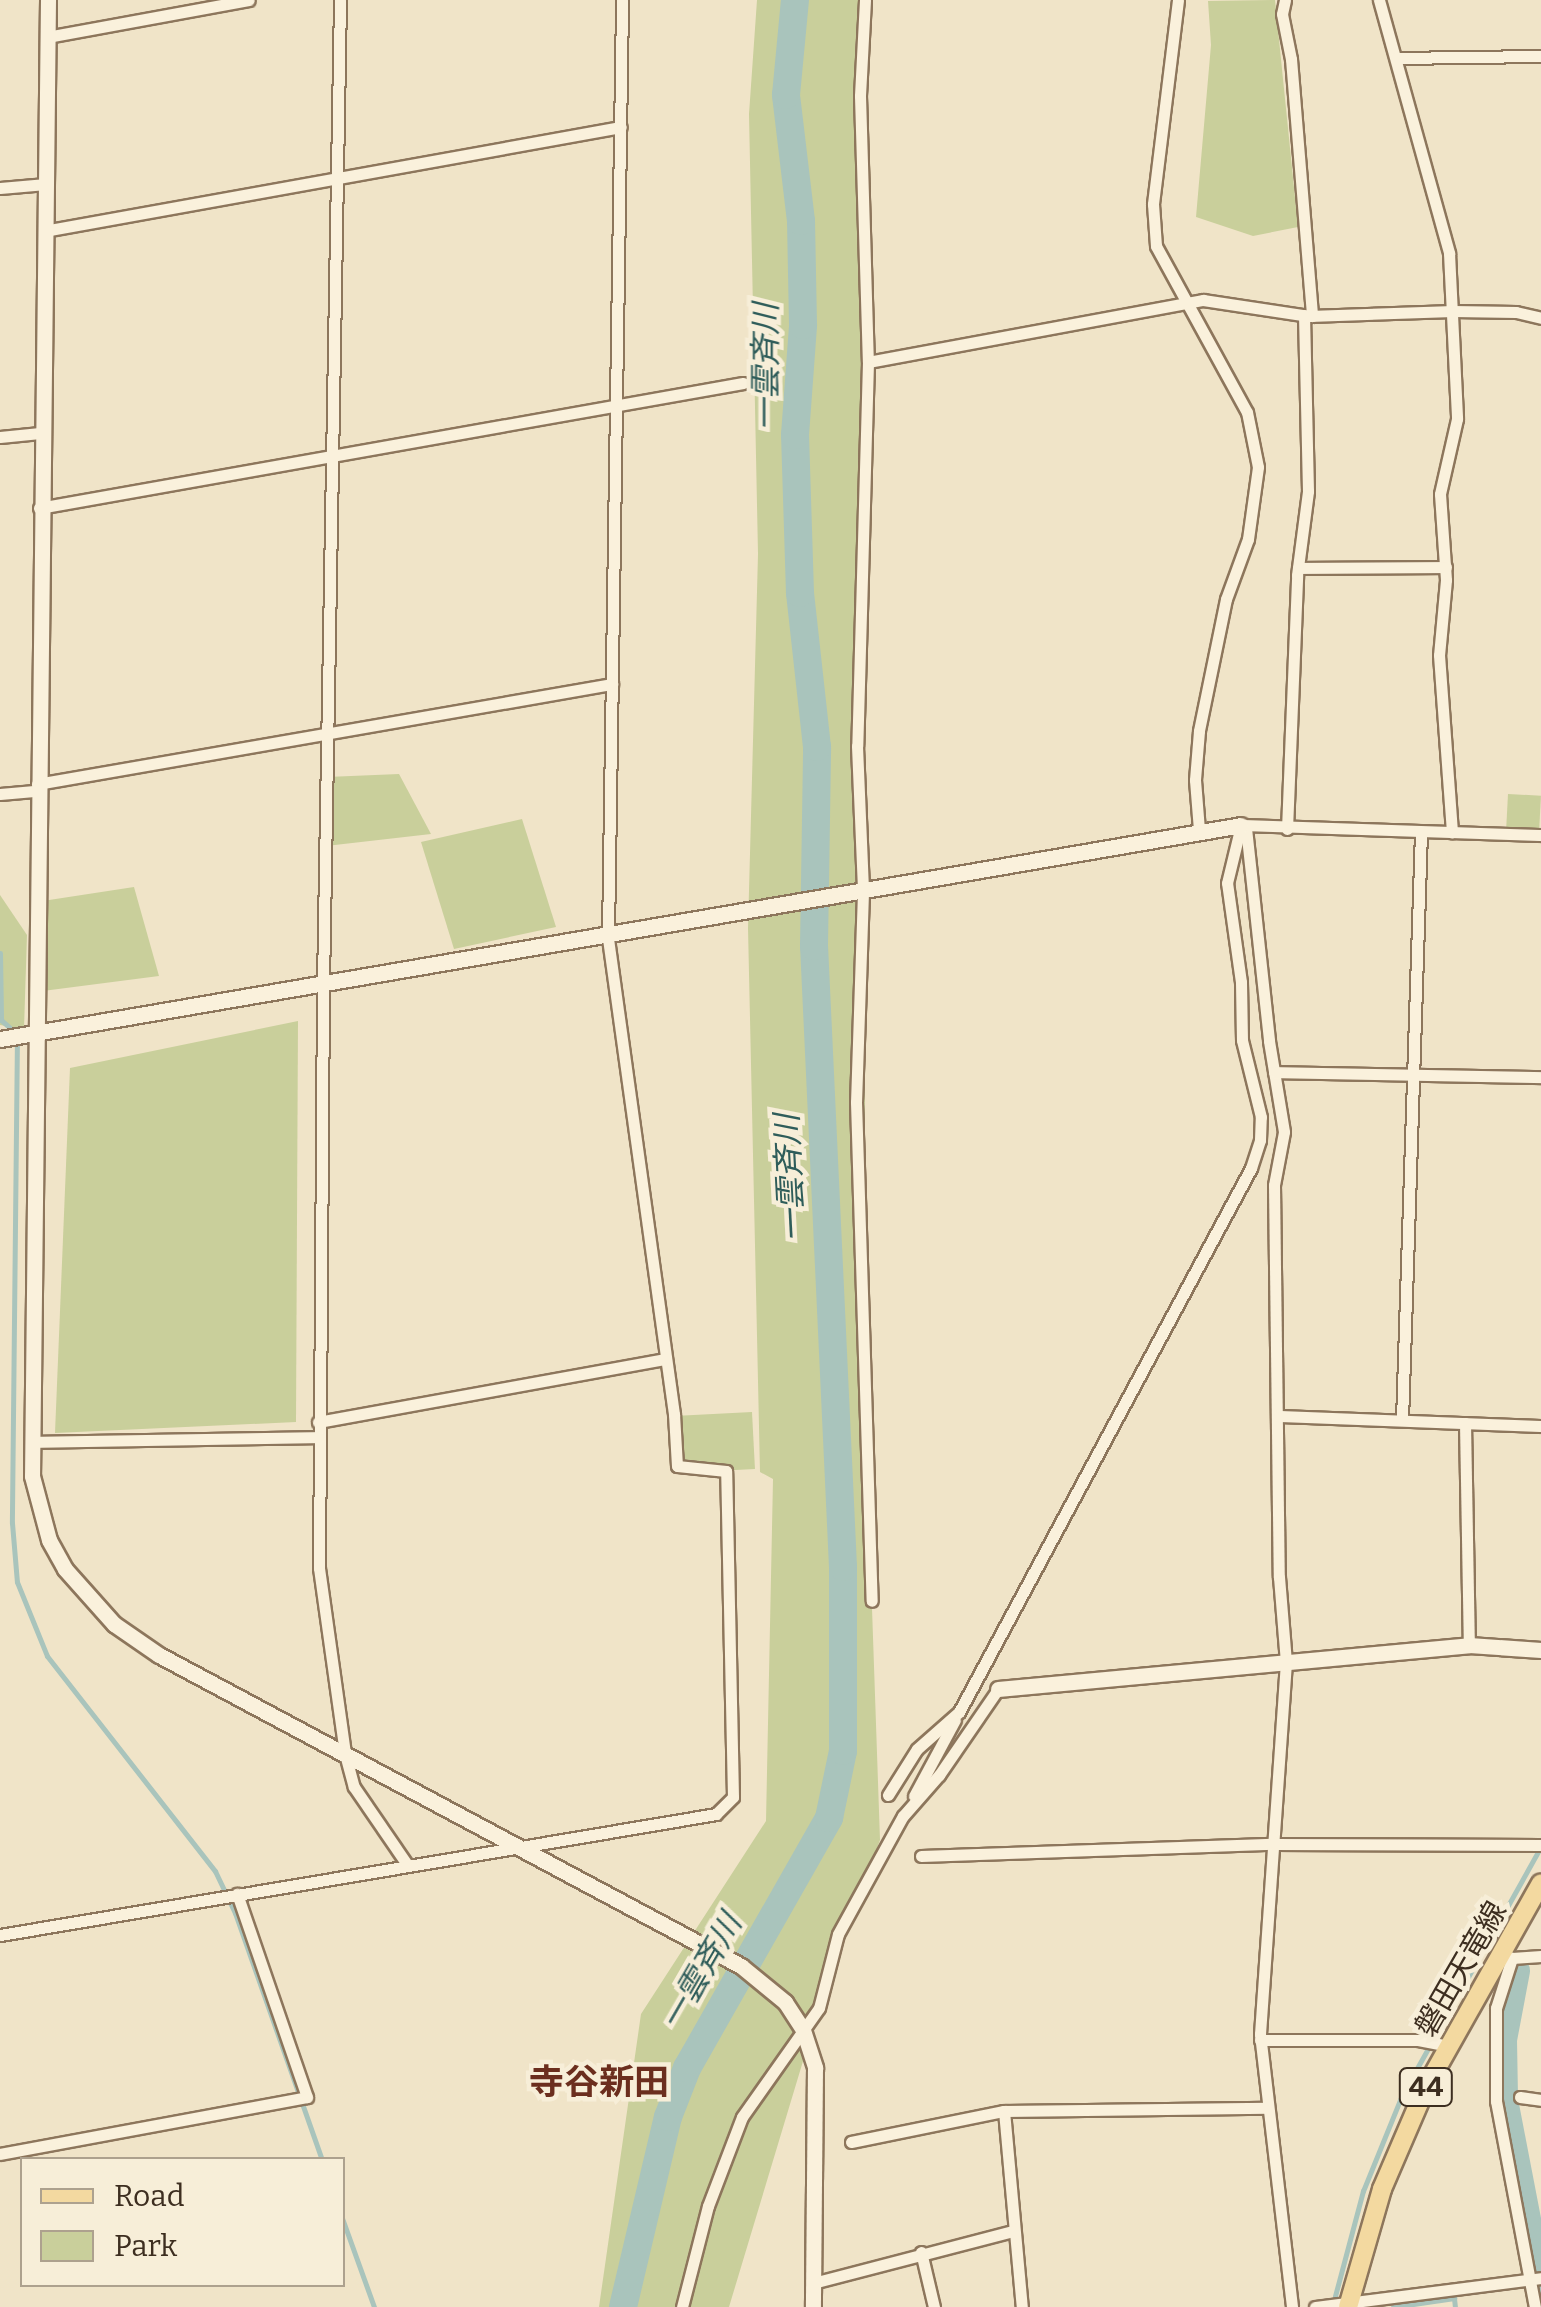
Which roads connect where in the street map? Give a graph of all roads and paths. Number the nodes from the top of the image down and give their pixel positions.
1 (48, 0) edge
2 (250, 0) edge
3 (340, 0) edge
4 (622, 0) edge
5 (865, 0) edge
6 (1178, 0) edge
7 (1285, 0) edge
8 (1378, 0) edge
9 (48, 37) junction
10 (1541, 56) edge
11 (1396, 58) junction
12 (621, 128) junction
13 (337, 179) junction
14 (46, 184) junction
15 (0, 188) edge
16 (44, 231) junction
17 (1187, 302) junction
18 (1453, 311) junction
19 (1308, 316) junction
20 (1541, 318) edge
21 (868, 362) junction
22 (742, 383) dead end
23 (615, 405) junction
24 (40, 433) junction
25 (0, 436) edge
26 (331, 457) junction
27 (40, 508) junction
28 (1298, 568) junction
29 (1446, 568) junction
30 (612, 684) junction
31 (328, 730) junction
32 (37, 788) junction
33 (0, 794) edge
34 (1243, 826) junction
35 (1286, 829) junction
36 (1199, 830) junction
37 (1421, 832) junction
38 (1452, 833) junction
39 (1541, 835) edge
40 (863, 892) junction
41 (608, 936) junction
42 (323, 986) junction
43 (35, 1036) junction
44 (0, 1039) edge
45 (1274, 1072) junction
46 (1410, 1072) junction
47 (1541, 1077) edge
48 (664, 1359) junction
49 (1279, 1416) junction
50 (1402, 1420) junction
51 (318, 1422) junction
52 (1465, 1422) junction
53 (1541, 1426) edge
54 (318, 1437) junction
55 (32, 1442) junction
56 (872, 1601) dead end
57 (1469, 1644) junction
58 (1541, 1650) edge
59 (1286, 1662) junction
60 (998, 1690) joint
61 (960, 1712) junction
62 (345, 1754) junction
63 (888, 1796) dead end
64 (902, 1816) junction
65 (1273, 1844) junction
66 (1541, 1845) edge
67 (518, 1846) junction
68 (920, 1856) dead end
69 (406, 1863) junction
70 (1541, 1883) edge
71 (238, 1894) junction
72 (0, 1934) edge
73 (1506, 1956) junction
74 (1541, 1956) edge
75 (802, 2030) junction
76 (1260, 2040) junction
77 (1449, 2046) junction
78 (1520, 2098) dead end
79 (1541, 2100) edge
80 (1268, 2108) junction
81 (1004, 2110) junction
82 (851, 2142) dead end
83 (0, 2154) edge
84 (1012, 2231) junction
85 (921, 2252) junction
86 (1535, 2278) edge
87 (813, 2283) junction
88 (1349, 2304) edge
89 (682, 2307) edge
90 (813, 2307) edge
91 (934, 2307) edge
92 (1022, 2307) edge
93 (1292, 2307) edge
94 (1315, 2307) edge
95 (1535, 2307) edge

1 - 9 street
2 - 9 street
3 - 13 street
4 - 12 street
5 - 21 street
6 - 17 street
7 - 19 street
8 - 11 street
9 - 14 street
10 - 11 street
11 - 18 street
12 - 13 street
12 - 23 street
13 - 16 street
13 - 26 street
14 - 15 street
14 - 16 street
16 - 24 street
17 - 19 street
17 - 21 street
17 - 36 street
18 - 19 street
18 - 20 street
18 - 29 street
19 - 28 street
21 - 40 street
22 - 23 street
23 - 26 street
23 - 30 street
24 - 25 street
24 - 27 street
26 - 27 street
26 - 31 street
27 - 32 street
28 - 29 street
28 - 35 street
29 - 38 street
30 - 31 street
30 - 41 street
31 - 32 street
31 - 42 street
32 - 33 street
32 - 43 street
34 - 35 street
34 - 36 street
34 - 45 street
34 - 61 street
35 - 37 street
36 - 40 street
37 - 38 street
37 - 46 street
38 - 39 street
40 - 41 street
40 - 56 street
41 - 42 street
41 - 48 street
42 - 43 street
42 - 51 street
43 - 44 street
43 - 55 street
45 - 46 street
45 - 49 street
46 - 47 street
46 - 50 street
48 - 51 street
48 - 67 street
49 - 50 street
49 - 59 street
50 - 52 street
51 - 54 street
52 - 53 street
52 - 57 street
54 - 55 street
54 - 62 street
55 - 62 street
57 - 58 street
57 - 59 street
59 - 60 street
59 - 65 street
60 - 64 street
61 - 63 street
61 - 64 street
62 - 67 street
62 - 69 street
64 - 75 street
65 - 66 street
65 - 68 street
65 - 76 street
67 - 69 street
67 - 75 street
69 - 71 street
70 - 73 main road, 磐田天竜線 / 44
71 - 72 street
71 - 83 street
73 - 74 street
73 - 77 main road, 磐田天竜線 / 44
73 - 86 street
75 - 87 street
75 - 89 street
76 - 77 street
76 - 80 street
77 - 88 main road, 磐田天竜線 / 44
78 - 79 street
80 - 81 street
80 - 93 street
81 - 82 street
81 - 84 street
84 - 85 street
84 - 92 street
85 - 87 street
85 - 91 street
86 - 88 street
86 - 95 street
87 - 90 street
88 - 94 street

